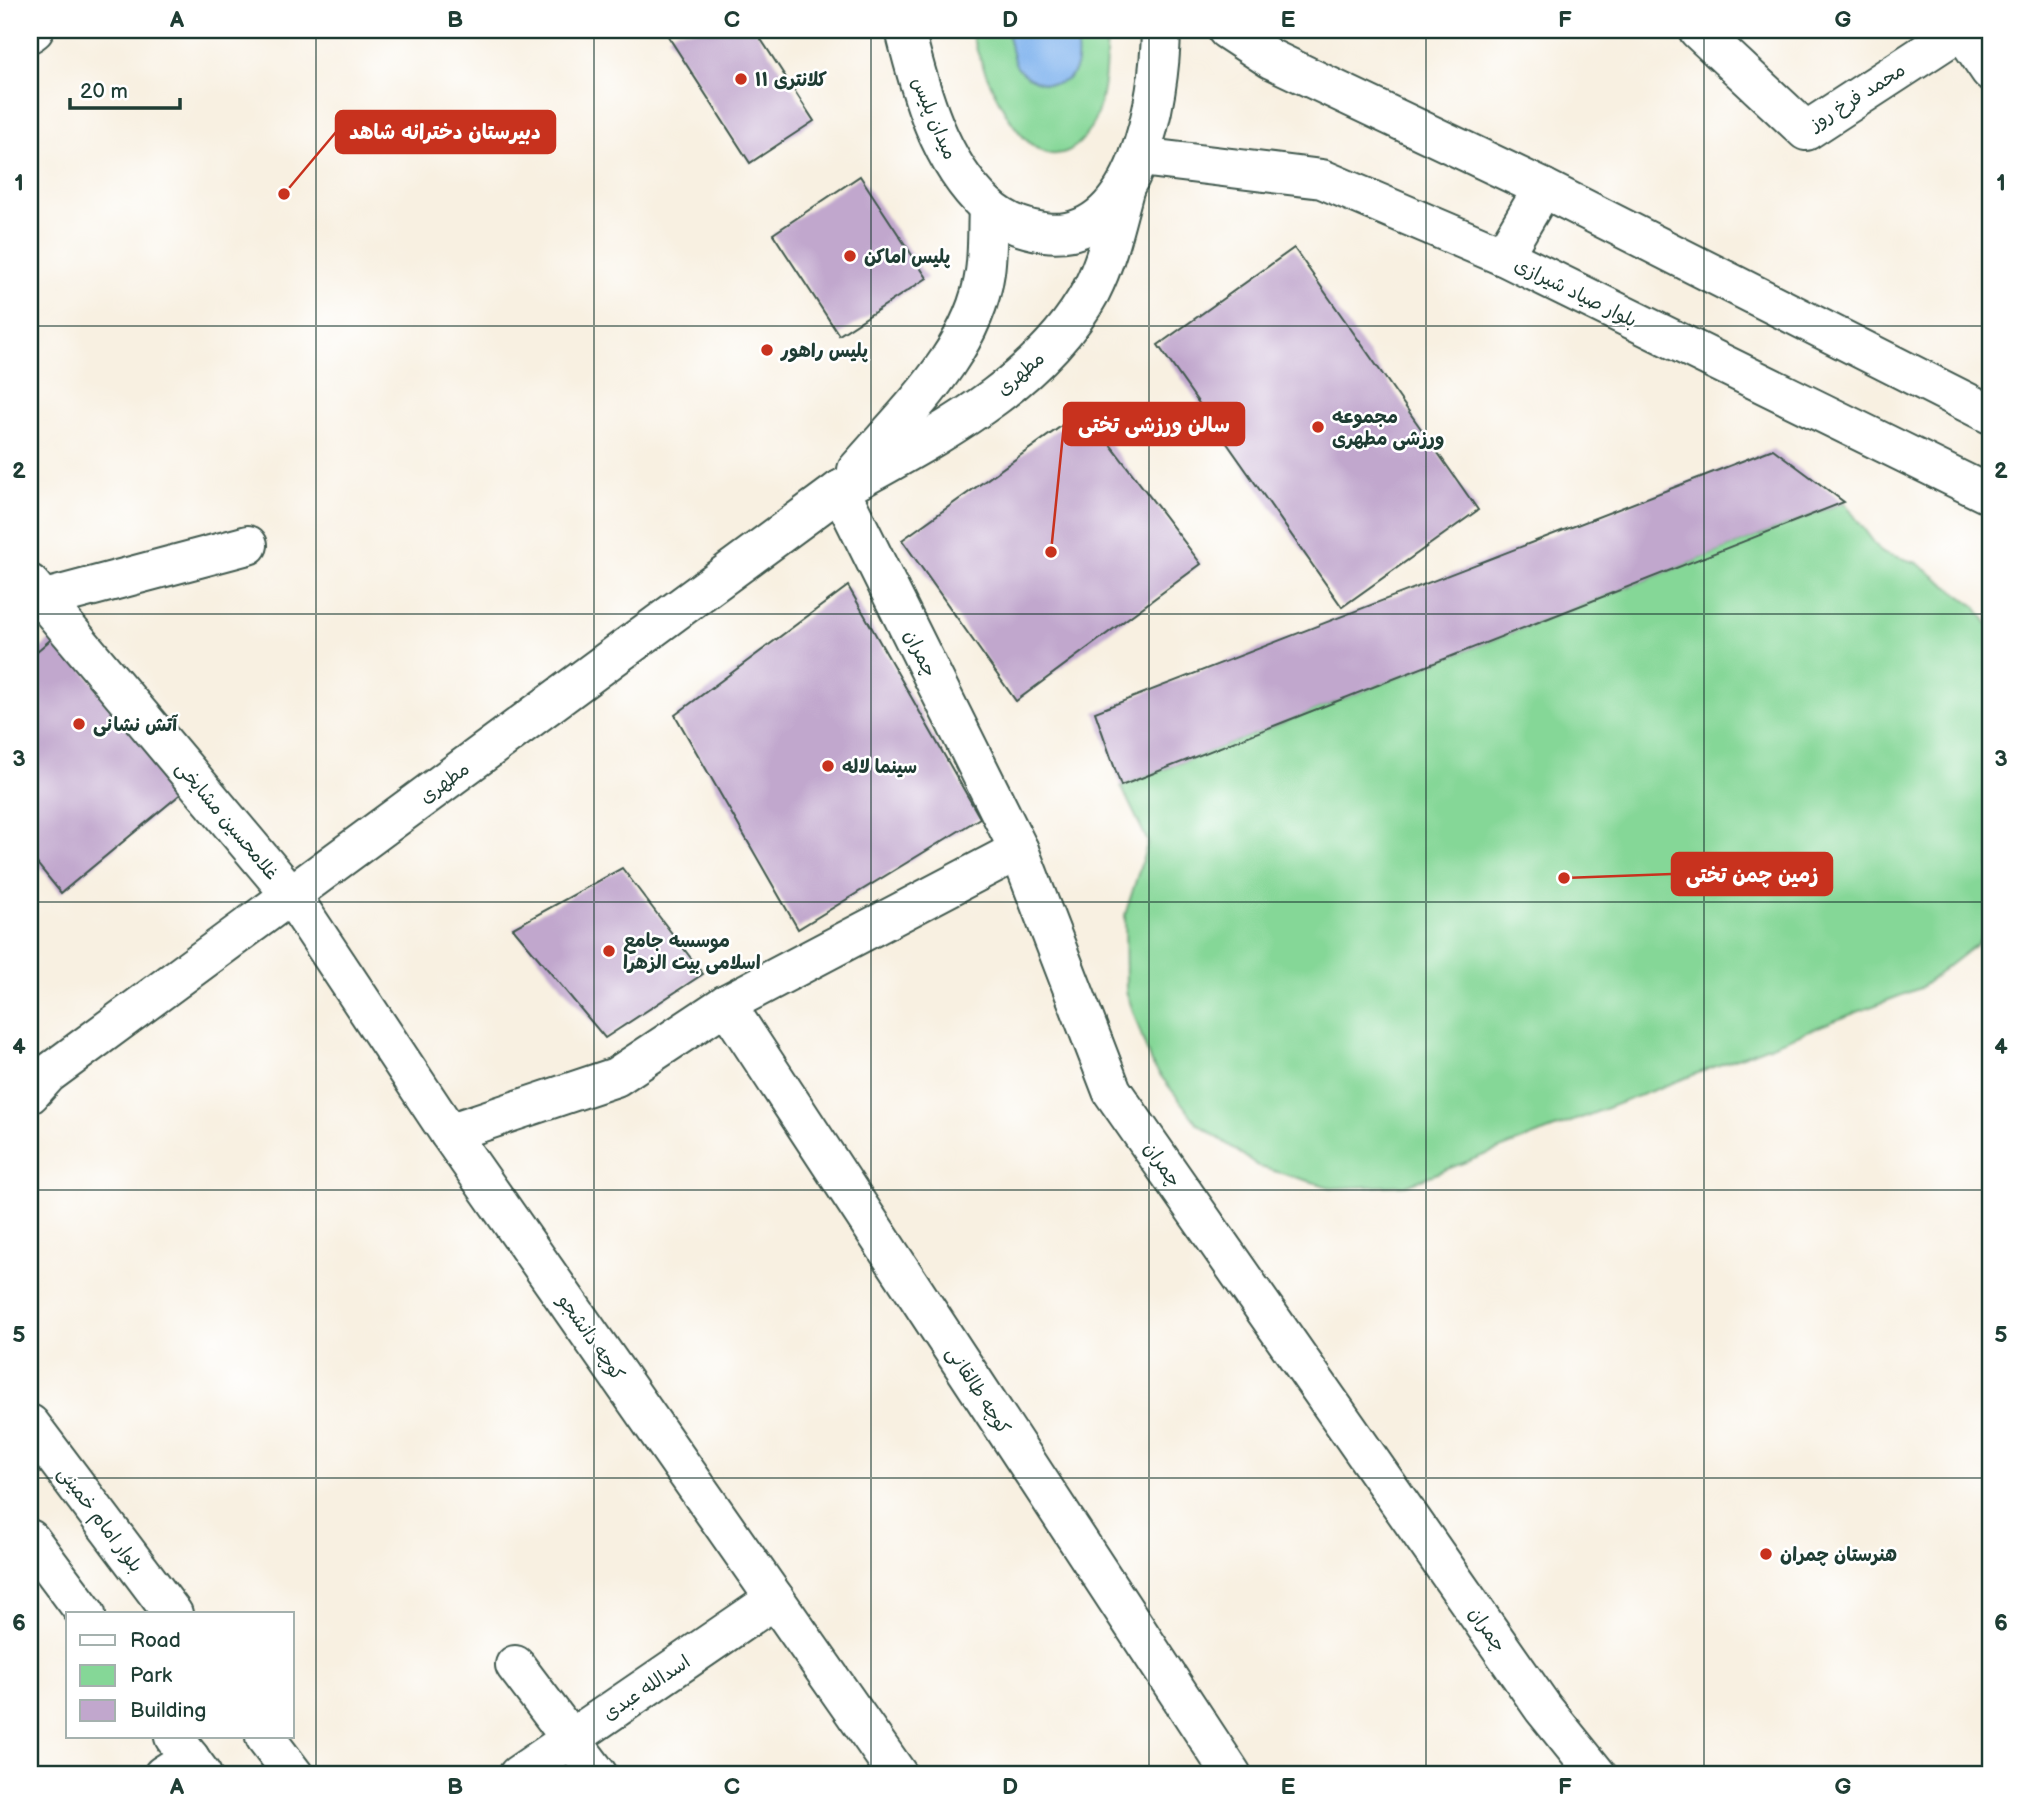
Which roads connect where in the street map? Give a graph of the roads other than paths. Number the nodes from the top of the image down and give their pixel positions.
1 (34, 30) edge
2 (905, 30) edge
3 (1161, 30) edge
4 (1227, 30) edge
5 (1699, 30) edge
6 (1962, 30) edge
7 (30, 33) edge
8 (1990, 71) edge
9 (1132, 173) junction
10 (1543, 188) junction
11 (988, 207) junction
12 (1503, 256) junction
13 (1990, 414) edge
14 (840, 490) junction
15 (1990, 495) edge
16 (248, 545) dead end
17 (37, 591) edge
18 (1019, 850) junction
19 (291, 895) junction
20 (726, 1004) junction
21 (36, 1084) edge
22 (449, 1133) junction
23 (30, 1424) edge
24 (30, 1539) edge
25 (775, 1599) junction
26 (85, 1612) edge
27 (171, 1612) edge
28 (515, 1665) dead end
29 (266, 1738) edge
30 (571, 1739) junction
31 (294, 1775) edge
32 (518, 1775) edge
33 (598, 1775) edge
34 (898, 1775) edge
35 (1231, 1775) edge
36 (1597, 1775) edge

1 - 7 street
2 - 11 street, میدان پلیس
3 - 9 street, میدان پلیس
4 - 10 street
5 - 6 street, محمد فرخ روز
6 - 8 street
9 - 11 street, میدان پلیس
9 - 12 street, بلوار صیاد شیرازی
9 - 14 street, مطهری
10 - 12 street
10 - 13 street
11 - 14 street, مطهری
12 - 15 street, بلوار صیاد شیرازی
14 - 18 street, چمران
14 - 19 street, مطهری
16 - 17 street
17 - 19 street, غلامحسین مشایخی
18 - 20 street
18 - 36 street, چمران
19 - 21 street, مطهری
19 - 22 street, کوچه دانشجو
20 - 22 street
20 - 35 street, کوچه طالقانی
22 - 25 street, کوچه دانشجو
23 - 27 street, بلوار امام خمینی
24 - 26 street
25 - 30 street, اسدالله عبدی
25 - 34 street, کوچه دانشجو
28 - 30 street
29 - 31 street
30 - 32 street, اسدالله عبدی
30 - 33 street

